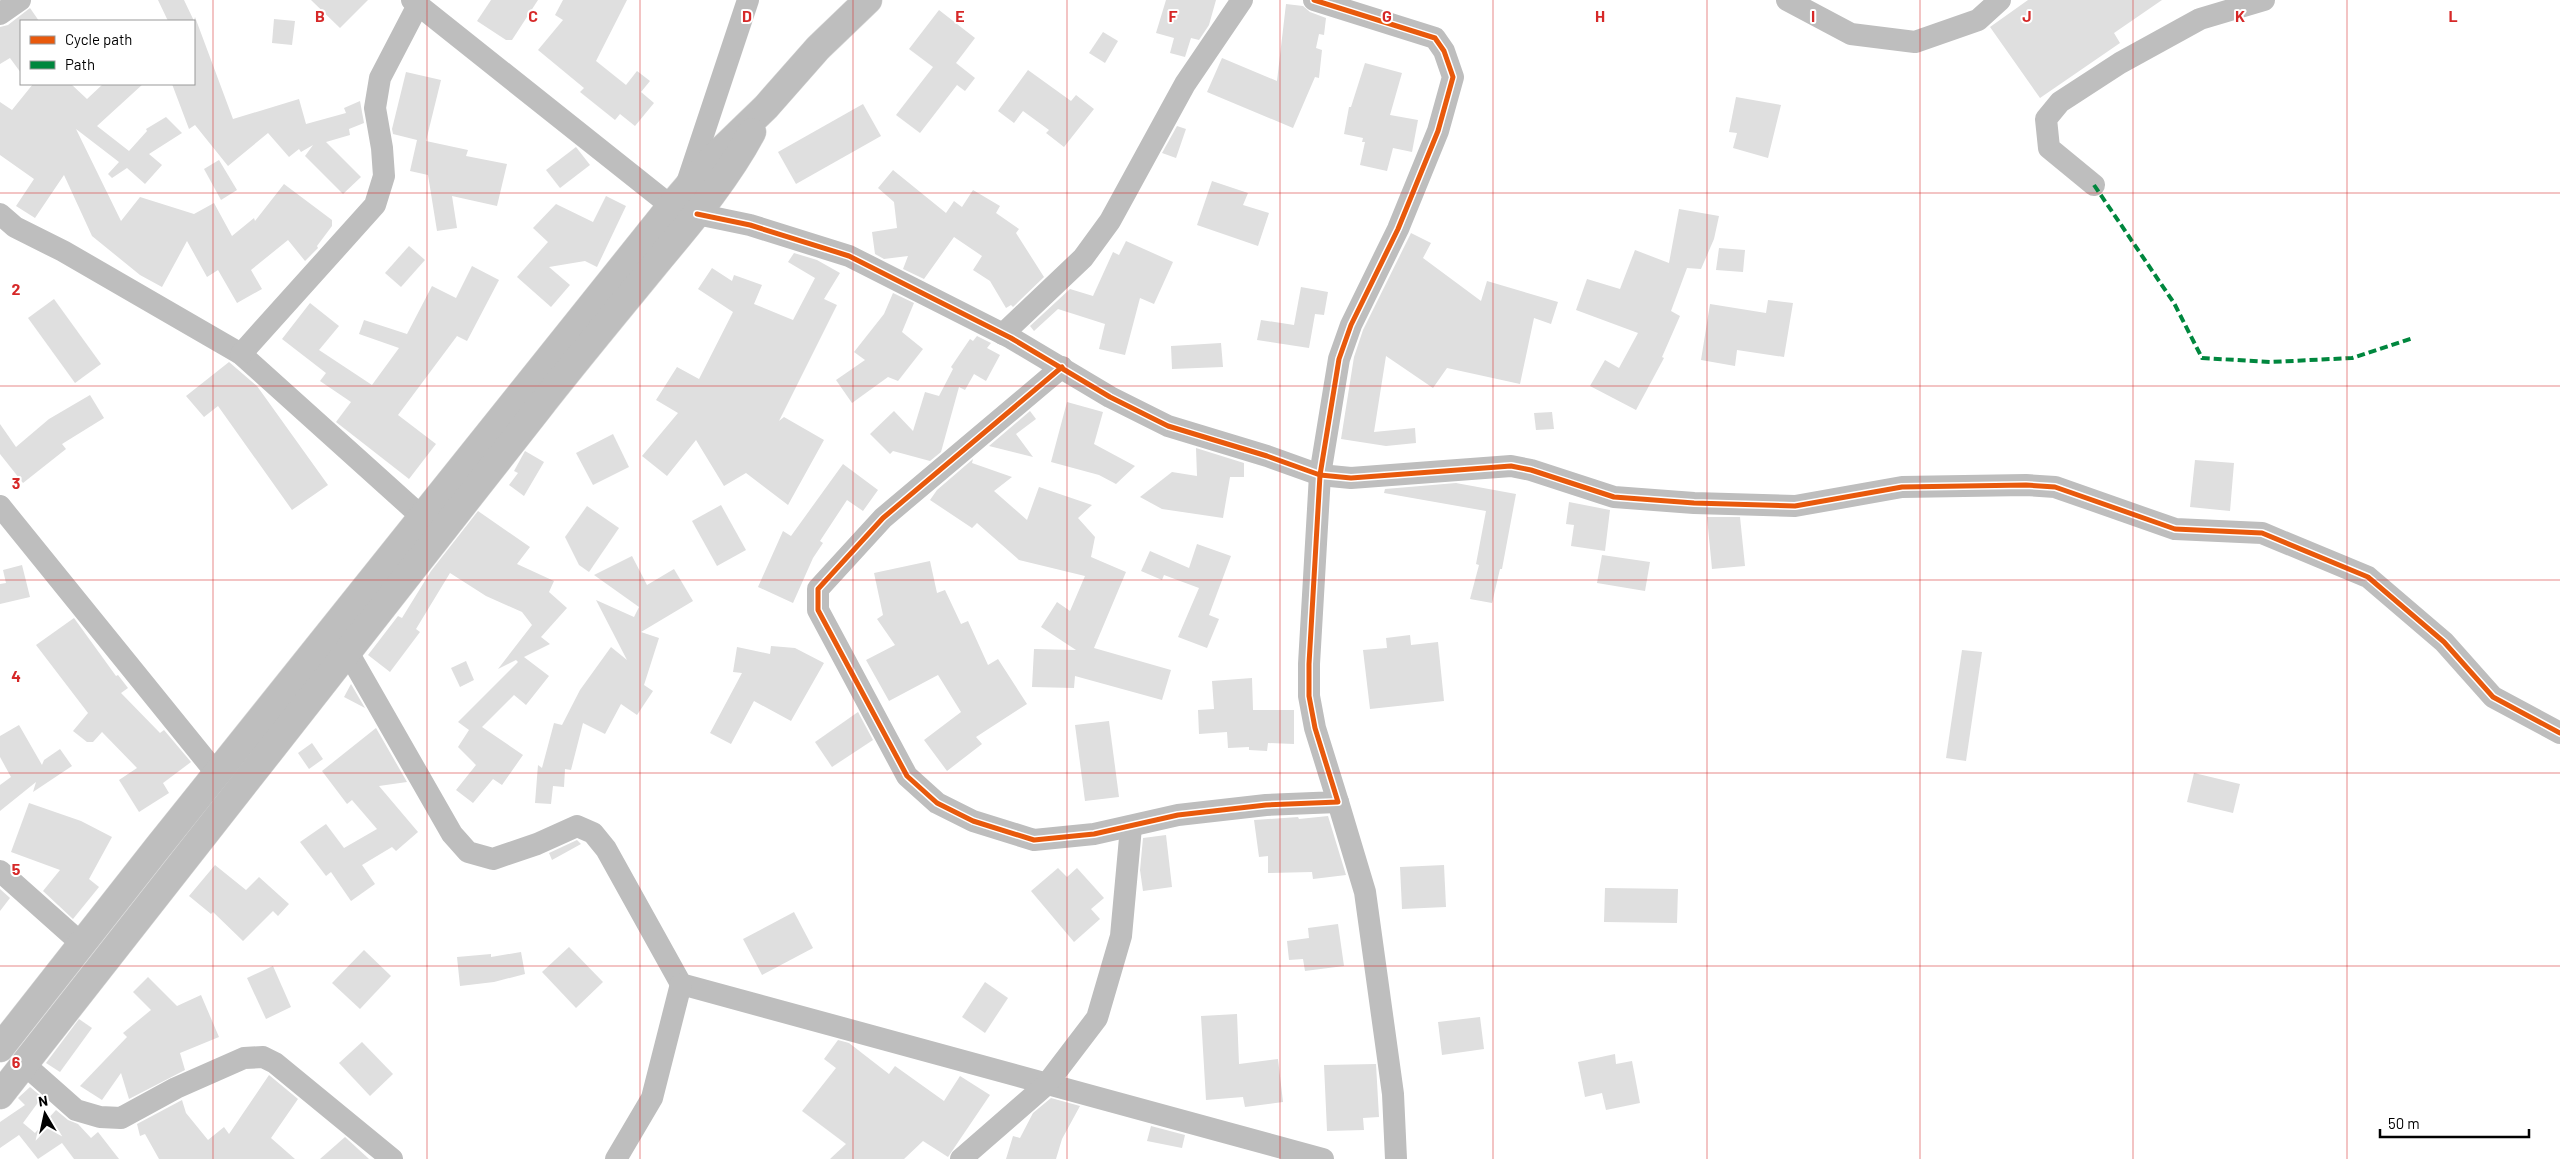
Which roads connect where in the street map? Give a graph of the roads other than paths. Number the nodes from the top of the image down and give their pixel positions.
1 (20, 0) edge
2 (748, 0) edge
3 (868, 0) edge
4 (1242, 0) edge
5 (1314, 0) edge
6 (1787, 0) edge
7 (2000, 0) edge
8 (2264, 0) edge
9 (415, 2) edge
10 (0, 14) edge
11 (2094, 185) dead end
12 (684, 204) junction
13 (0, 214) edge
14 (1003, 334) junction
15 (241, 354) junction
16 (1062, 367) junction
17 (1320, 474) junction
18 (0, 506) edge
19 (422, 517) junction
20 (349, 654) junction
21 (2560, 733) edge
22 (217, 774) junction
23 (1338, 802) junction
24 (1131, 827) junction
25 (0, 871) edge
26 (82, 944) junction
27 (681, 984) junction
28 (0, 1048) edge
29 (24, 1064) junction
30 (1046, 1085) junction
31 (0, 1095) edge
32 (392, 1159) edge
33 (616, 1159) edge
34 (961, 1159) edge
35 (1322, 1159) edge
36 (1396, 1159) edge

1 - 10 street
2 - 12 street
3 - 12 main road
4 - 14 street
5 - 17 street
6 - 7 street
8 - 11 street
9 - 12 street
9 - 15 street
12 - 14 street
12 - 19 main road
12 - 20 main road
13 - 15 street
14 - 16 street
15 - 19 street
16 - 17 street
16 - 24 street
17 - 21 street
17 - 23 street
18 - 22 street
19 - 22 main road
20 - 27 street
20 - 29 main road
22 - 26 main road
23 - 24 street
23 - 36 street
24 - 30 street
25 - 26 street
26 - 28 main road
27 - 30 street
27 - 33 street
29 - 31 main road
29 - 32 street
30 - 34 street
30 - 35 street

